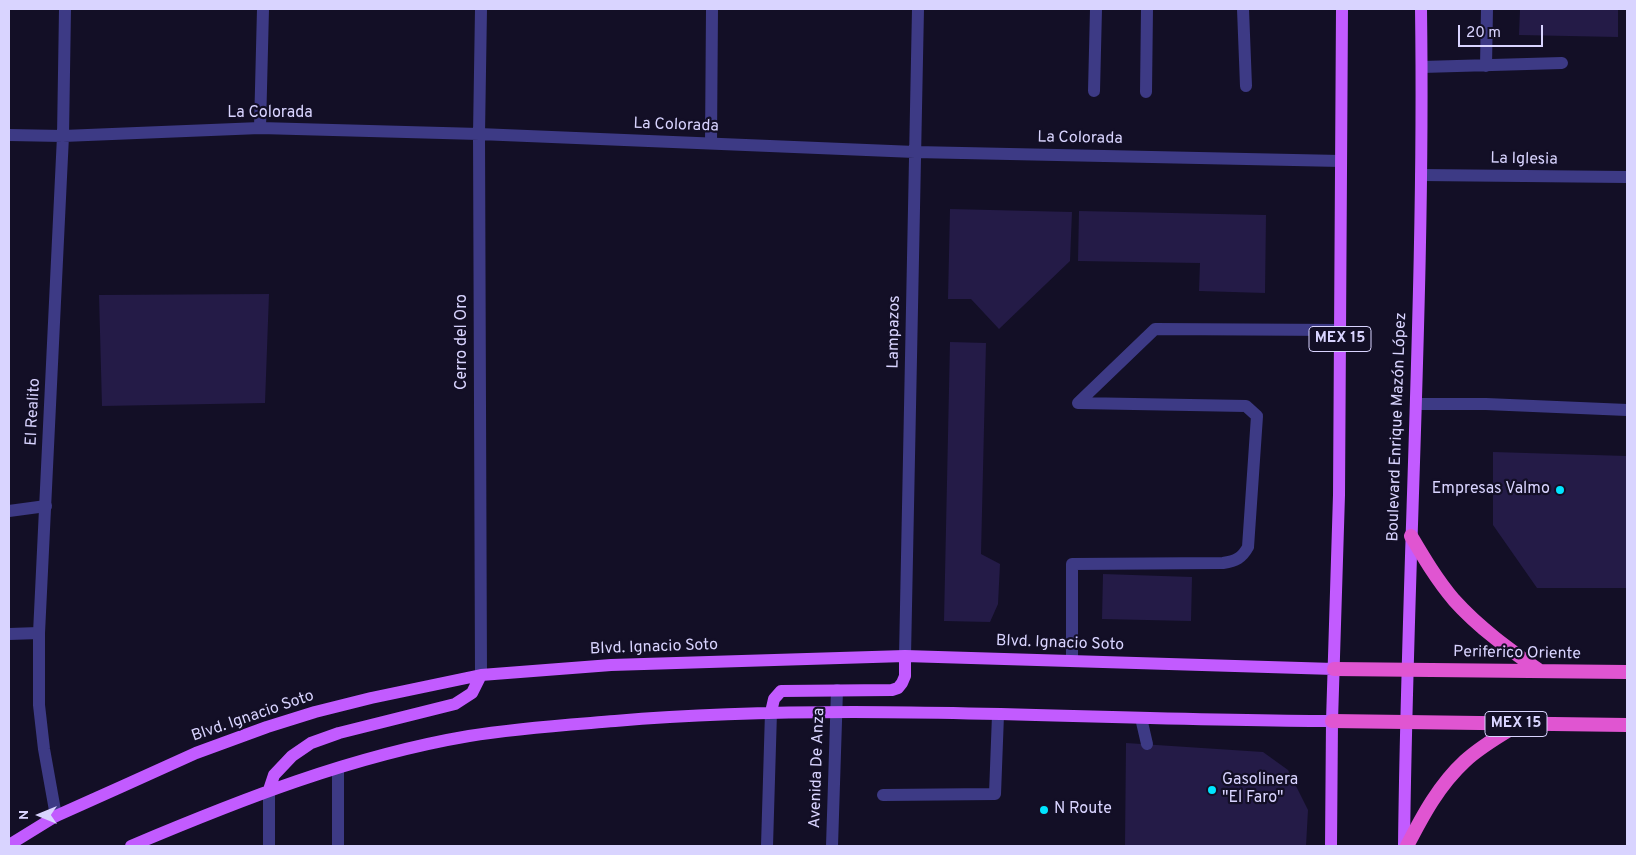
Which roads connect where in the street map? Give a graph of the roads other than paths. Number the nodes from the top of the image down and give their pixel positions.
1 (65, 9) edge
2 (263, 9) edge
3 (481, 9) edge
4 (712, 9) edge
5 (918, 9) edge
6 (1096, 9) edge
7 (1147, 9) edge
8 (1244, 9) edge
9 (1342, 9) edge
10 (1421, 9) edge
11 (1487, 9) edge
12 (1562, 64) dead end
13 (1486, 66) junction
14 (1422, 67) junction
15 (1246, 86) dead end
16 (1094, 91) dead end
17 (1146, 92) dead end
18 (260, 128) junction
19 (479, 134) junction
20 (9, 135) edge
21 (63, 136) junction
22 (711, 143) junction
23 (915, 152) junction
24 (1341, 161) junction
25 (1421, 175) junction
26 (1627, 177) edge
27 (1340, 330) junction
28 (1417, 404) junction
29 (1627, 410) edge
30 (46, 506) junction
31 (9, 511) edge
32 (1411, 536) junction
33 (9, 634) edge
34 (39, 634) junction
35 (905, 656) junction
36 (1072, 660) junction
37 (1334, 669) junction
38 (1407, 670) junction
39 (1540, 671) junction
40 (1627, 672) edge
41 (481, 675) junction
42 (836, 690) junction
43 (837, 711) junction
44 (771, 712) junction
45 (998, 715) junction
46 (1141, 718) junction
47 (1332, 721) junction
48 (1406, 721) junction
49 (1519, 724) junction
50 (1627, 725) edge
51 (1147, 744) dead end
52 (338, 769) junction
53 (269, 790) junction
54 (883, 795) dead end
55 (56, 816) junction
56 (9, 845) edge
57 (132, 846) edge
58 (269, 846) edge
59 (338, 846) edge
60 (767, 846) edge
61 (832, 846) edge
62 (1331, 846) edge
63 (1405, 846) edge

1 - 21 street, El Realito
2 - 18 street
3 - 19 street, Cerro del Oro
4 - 22 street
5 - 23 street, Lampazos
6 - 16 street
7 - 17 street
8 - 15 street
9 - 24 main road, MEX 15
10 - 14 main road, Boulevard Enrique Mazón López
11 - 13 street
12 - 13 street
13 - 14 street
14 - 25 main road, Boulevard Enrique Mazón López
18 - 19 street, La Colorada
18 - 21 street, La Colorada
19 - 22 street, La Colorada
19 - 41 street, Cerro del Oro
20 - 21 street, La Colorada
21 - 30 street, El Realito
22 - 23 street, La Colorada
23 - 24 street, La Colorada
23 - 35 street, Lampazos
24 - 27 main road, MEX 15
25 - 26 street, La Iglesia
25 - 28 main road, Boulevard Enrique Mazón López
27 - 36 street
27 - 37 main road, MEX 15
28 - 29 street
28 - 32 main road, Boulevard Enrique Mazón López
30 - 31 street
30 - 34 street, El Realito
32 - 38 main road, Boulevard Enrique Mazón López
32 - 39 highway
33 - 34 street
34 - 55 street, El Realito
35 - 36 main road, Blvd. Ignacio Soto
35 - 41 main road, Blvd. Ignacio Soto
35 - 42 main road
36 - 37 main road, Blvd. Ignacio Soto
37 - 38 highway, Periferico Oriente
37 - 47 main road, MEX 15
38 - 39 highway, Periferico Oriente
38 - 48 main road, Boulevard Enrique Mazón López
39 - 40 highway, Periferico Oriente
41 - 53 main road
41 - 55 main road, Blvd. Ignacio Soto
42 - 43 street, Avenida De Anza
42 - 44 main road
43 - 44 main road
43 - 45 main road
43 - 61 street, Avenida De Anza
44 - 52 main road
44 - 60 street
45 - 46 main road
45 - 54 street
46 - 47 main road
46 - 51 street
47 - 48 highway
47 - 62 main road, MEX 15
48 - 49 highway, MEX 15
48 - 63 main road, Boulevard Enrique Mazón López
49 - 50 highway, MEX 15
49 - 63 highway
52 - 53 main road
52 - 59 street
53 - 57 main road
53 - 58 street
55 - 56 main road, Blvd. Ignacio Soto

